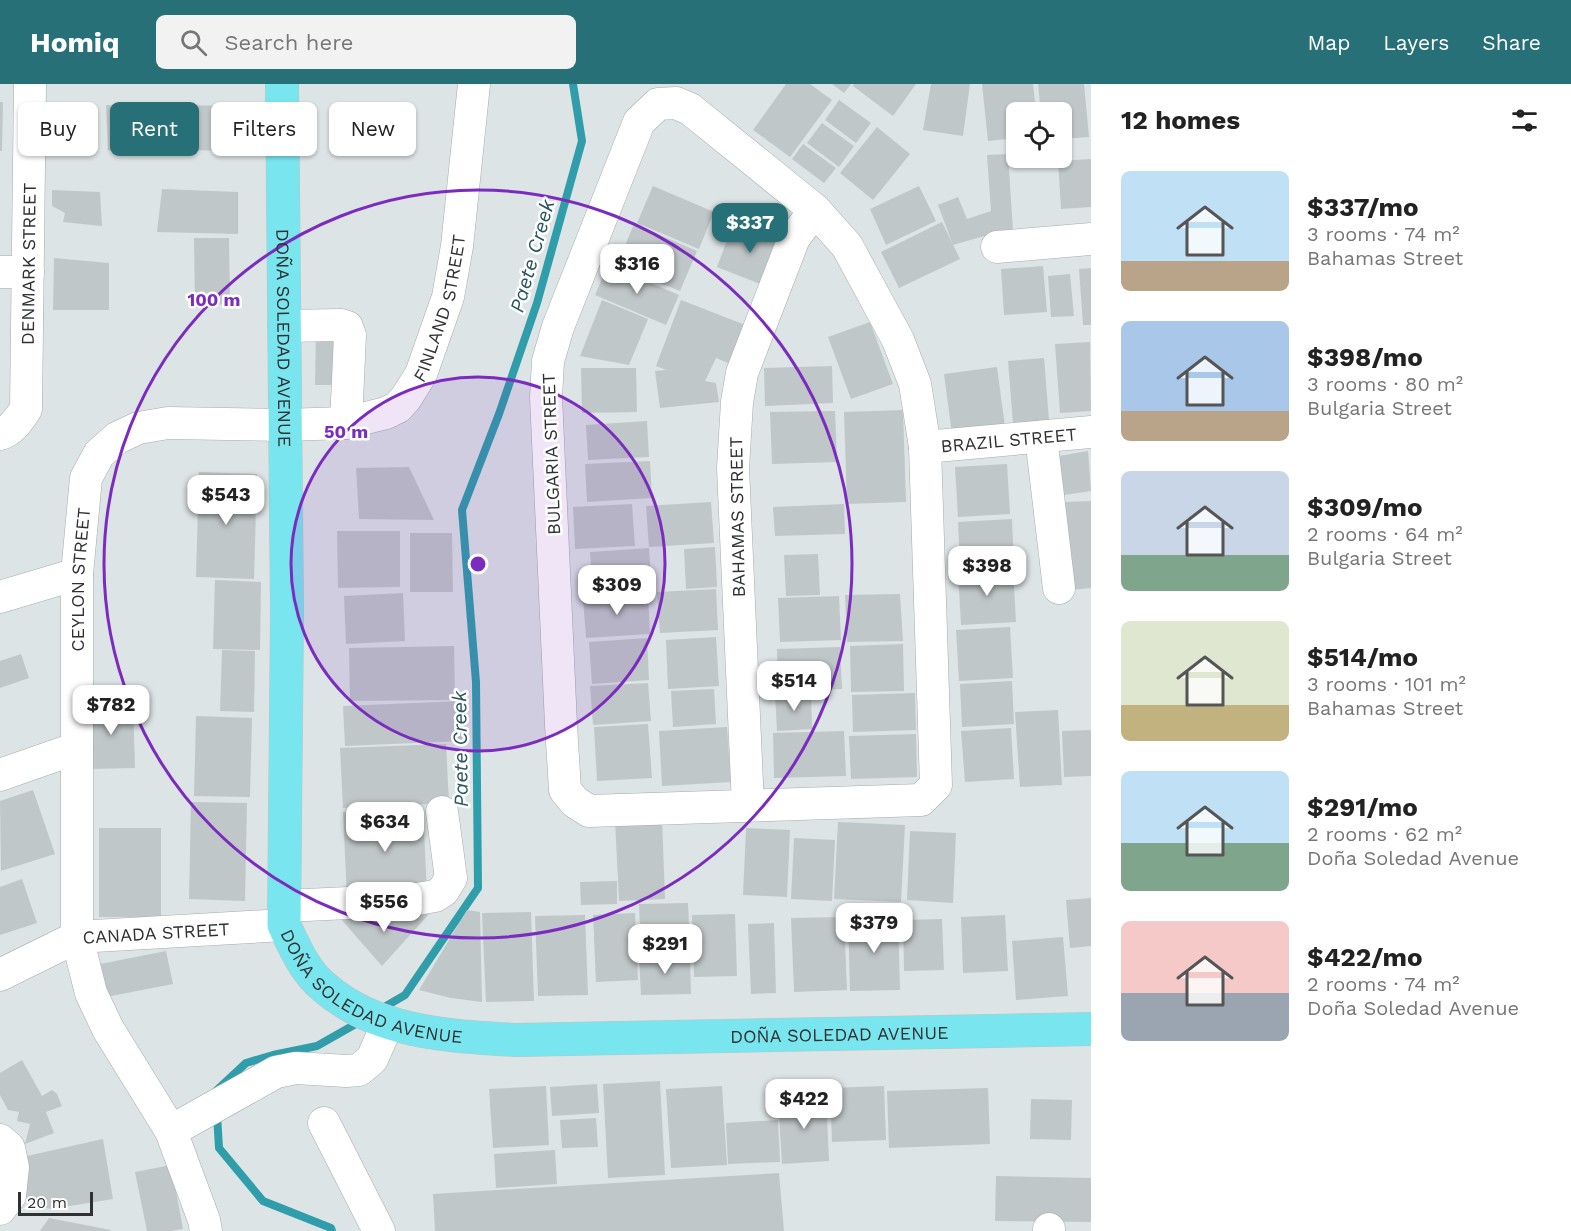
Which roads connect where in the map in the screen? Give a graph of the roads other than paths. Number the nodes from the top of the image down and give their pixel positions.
1 (30, 84) edge
2 (282, 84) edge
3 (474, 84) edge
4 (815, 210) junction
5 (1091, 239) edge
6 (997, 247) dead end
7 (14, 272) edge
8 (284, 326) junction
9 (346, 423) junction
10 (284, 425) junction
11 (1091, 432) edge
12 (0, 434) edge
13 (1041, 437) junction
14 (925, 447) junction
15 (77, 574) junction
16 (1059, 588) dead end
17 (0, 597) edge
18 (77, 748) junction
19 (0, 775) edge
20 (747, 806) junction
21 (442, 812) dead end
22 (285, 916) junction
23 (77, 937) junction
24 (0, 975) edge
25 (385, 1022) junction
26 (1091, 1029) edge
27 (324, 1123) dead end
28 (171, 1131) junction
29 (0, 1140) edge
30 (0, 1209) edge
31 (202, 1227) edge
32 (379, 1231) edge

1 - 7 street, DENMARK STREET
2 - 8 main road, DOÑA SOLEDAD AVENUE
3 - 9 street, FINLAND STREET
4 - 14 street, BULGARIA STREET
4 - 20 street, BAHAMAS STREET
4 - 20 street, BULGARIA STREET
5 - 6 street
7 - 12 street, DENMARK STREET
8 - 9 street
8 - 10 main road, DOÑA SOLEDAD AVENUE
9 - 10 street, FINLAND STREET
10 - 15 street, CEYLON STREET
10 - 22 main road, DOÑA SOLEDAD AVENUE
11 - 13 street, BRAZIL STREET
13 - 14 street, BRAZIL STREET
13 - 16 street
14 - 20 street, BULGARIA STREET
15 - 17 street
15 - 18 street, CEYLON STREET
18 - 19 street
18 - 23 street, CEYLON STREET
21 - 22 street, CANADA STREET
22 - 23 street, CANADA STREET
22 - 25 main road, DOÑA SOLEDAD AVENUE
23 - 24 street, CANADA STREET
23 - 28 street, CEYLON STREET
25 - 26 main road, DOÑA SOLEDAD AVENUE
25 - 28 street
27 - 32 street
28 - 31 street, CEYLON STREET
29 - 30 street

